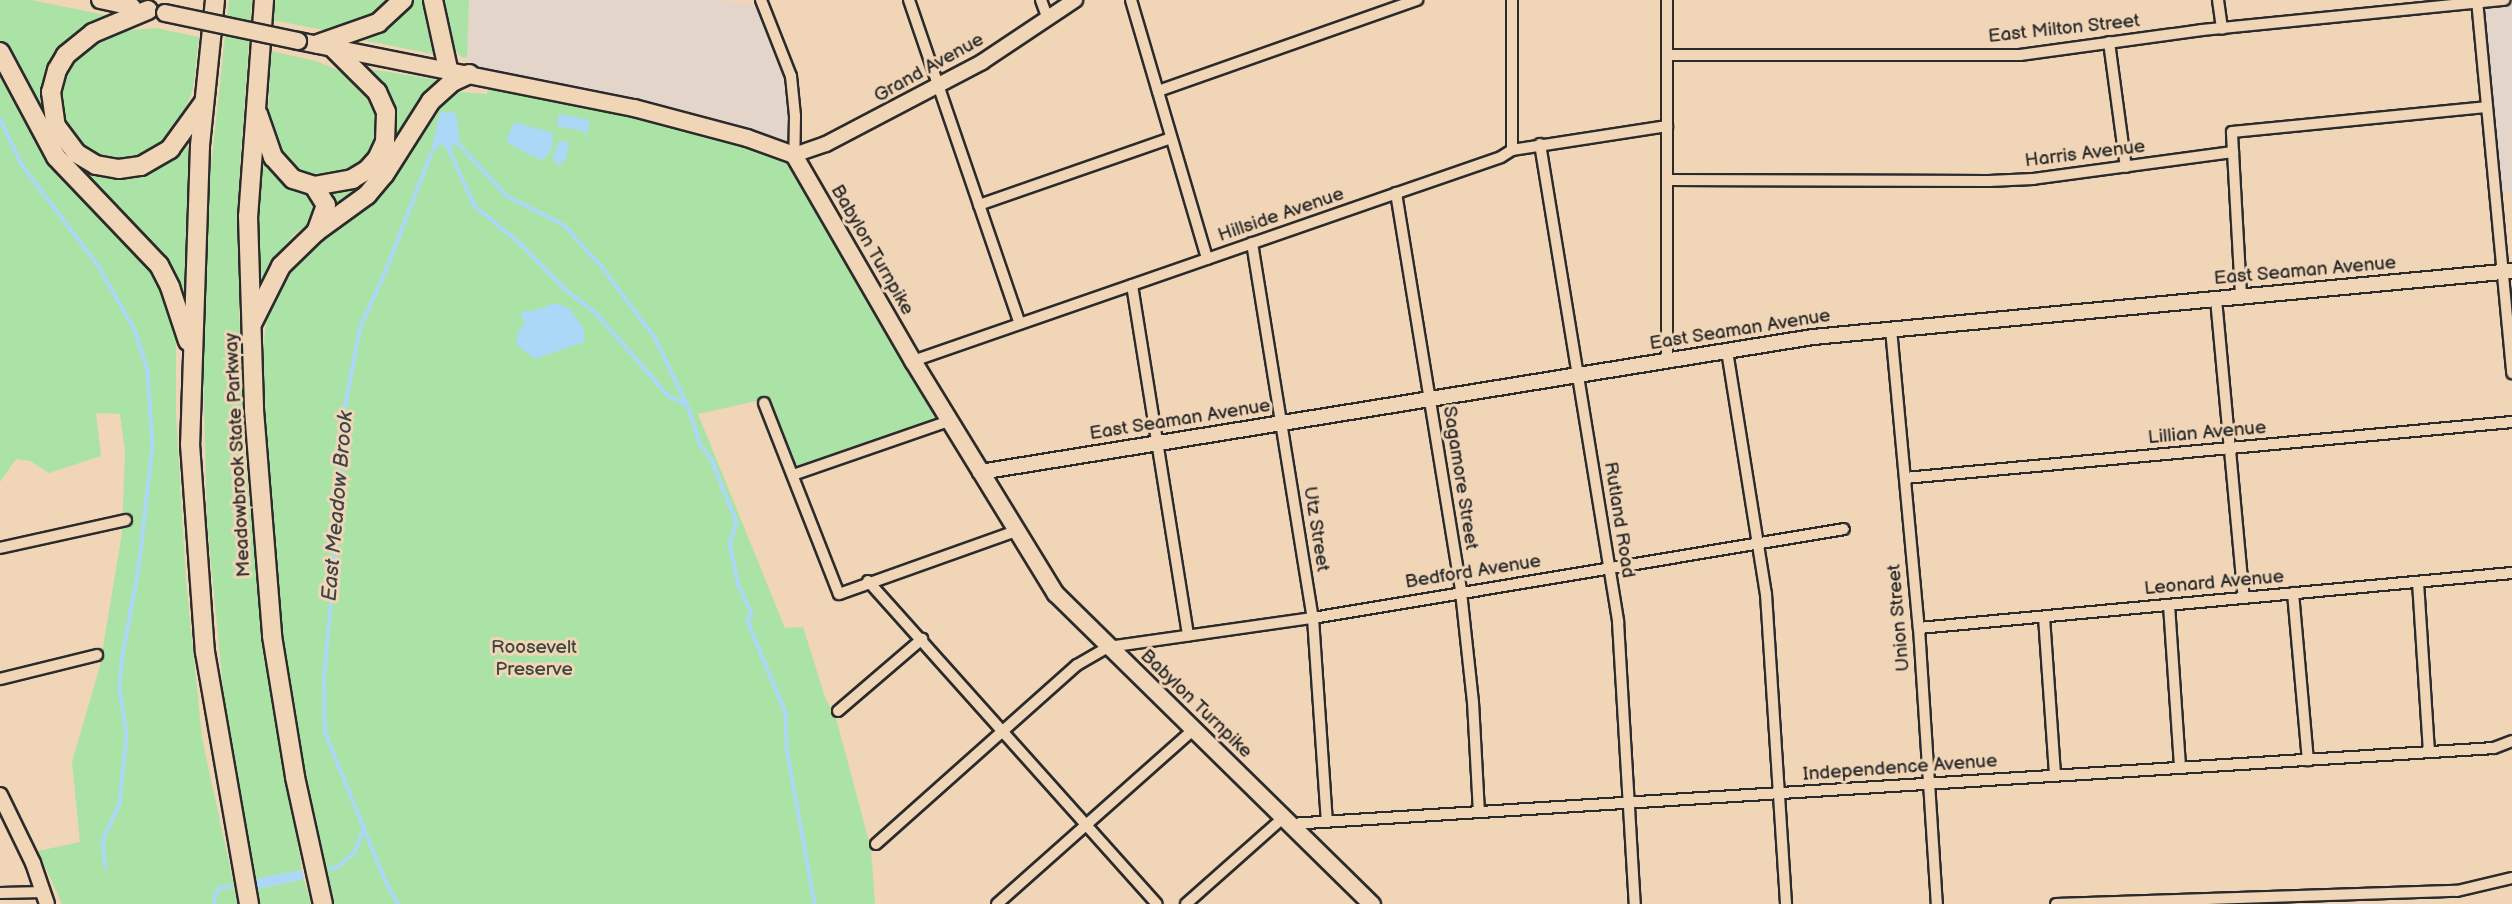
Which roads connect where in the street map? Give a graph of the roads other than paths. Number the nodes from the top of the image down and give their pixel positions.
1 (100, 0) edge
2 (215, 0) edge
3 (264, 0) edge
4 (403, 0) edge
5 (433, 0) edge
6 (761, 0) edge
7 (909, 0) edge
8 (1041, 0) edge
9 (1075, 0) edge
10 (1131, 0) edge
11 (1417, 0) edge
12 (1512, 0) edge
13 (1667, 0) edge
14 (2218, 0) edge
15 (2505, 0) edge
16 (2477, 1) edge
17 (122, 3) edge
18 (157, 11) junction
19 (1048, 19) junction
20 (2222, 29) junction
21 (2109, 42) junction
22 (326, 46) junction
23 (0, 52) edge
24 (1667, 55) junction
25 (448, 69) junction
26 (469, 74) junction
27 (938, 86) junction
28 (1158, 91) junction
29 (204, 102) junction
30 (255, 107) junction
31 (2487, 107) junction
32 (1667, 126) junction
33 (1171, 138) junction
34 (1540, 144) junction
35 (1513, 150) junction
36 (2232, 152) junction
37 (794, 155) junction
38 (2126, 167) junction
39 (1667, 180) junction
40 (314, 186) junction
41 (1396, 193) junction
42 (979, 205) junction
43 (317, 232) junction
44 (1252, 243) junction
45 (1207, 259) junction
46 (2507, 272) edge
47 (1132, 285) junction
48 (2241, 295) junction
49 (2216, 299) junction
50 (252, 323) junction
51 (1020, 324) junction
52 (1891, 329) junction
53 (191, 348) junction
54 (1727, 351) junction
55 (1667, 360) junction
56 (913, 361) junction
57 (2512, 373) edge
58 (1578, 375) junction
59 (1430, 399) junction
60 (764, 403) dead end
61 (949, 421) junction
62 (2512, 422) edge
63 (1281, 423) junction
64 (1157, 443) junction
65 (2229, 448) junction
66 (980, 472) junction
67 (793, 475) junction
68 (1905, 478) junction
69 (126, 520) dead end
70 (1844, 529) dead end
71 (1016, 531) junction
72 (1758, 544) junction
73 (0, 548) edge
74 (1609, 568) junction
75 (2512, 573) edge
76 (869, 581) junction
77 (2418, 582) junction
78 (1461, 592) junction
79 (2293, 593) junction
80 (2244, 598) junction
81 (2169, 605) junction
82 (2044, 617) junction
83 (1313, 618) junction
84 (1919, 628) junction
85 (1188, 636) junction
86 (922, 639) junction
87 (1108, 647) junction
88 (97, 655) dead end
89 (0, 678) edge
90 (838, 710) dead end
91 (1003, 730) junction
92 (1193, 730) junction
93 (2512, 741) edge
94 (2429, 752) junction
95 (2308, 760) junction
96 (2180, 768) junction
97 (2055, 776) junction
98 (1929, 784) junction
99 (1779, 793) junction
100 (0, 795) edge
101 (1629, 802) junction
102 (1479, 812) junction
103 (1286, 821) junction
104 (1327, 821) junction
105 (1087, 825) junction
106 (876, 844) dead end
107 (2512, 878) edge
108 (0, 893) edge
109 (46, 898) edge
110 (249, 904) edge
111 (323, 904) edge
112 (997, 904) edge
113 (1157, 904) edge
114 (1186, 904) edge
115 (1372, 904) edge
116 (1635, 904) edge
117 (1786, 904) edge
118 (1937, 904) edge
119 (2056, 904) edge

1 - 17 main road
2 - 29 highway, Meadowbrook State Parkway
3 - 30 highway, Meadowbrook State Parkway
4 - 22 highway
5 - 25 highway
6 - 37 street
7 - 27 street
8 - 19 street
9 - 19 main road, Grand Avenue
10 - 28 street
11 - 28 street
12 - 35 street
13 - 24 street
14 - 20 street
15 - 16 street, East Milton Street
16 - 20 street, East Milton Street
16 - 31 street
17 - 18 main road
18 - 22 main road, bridge
18 - 29 highway
19 - 27 main road, Grand Avenue
20 - 21 street, East Milton Street
21 - 24 street, East Milton Street
21 - 38 street
22 - 25 main road
22 - 40 highway
23 - 53 highway
24 - 32 street
25 - 26 main road
26 - 37 main road
26 - 43 highway
27 - 37 main road, Grand Avenue
27 - 42 street
28 - 33 street
29 - 53 highway, Meadowbrook State Parkway
30 - 40 highway
30 - 50 highway, Meadowbrook State Parkway
31 - 36 street
31 - 46 street
32 - 34 street, Hillside Avenue
32 - 39 street
33 - 42 street
33 - 45 street
34 - 35 street, Hillside Avenue
34 - 58 street, Rutland Road
35 - 41 street, Hillside Avenue
36 - 38 street, Harris Avenue
36 - 48 street
37 - 56 main road, Babylon Turnpike
38 - 39 street, Harris Avenue
39 - 55 street
40 - 43 highway
41 - 44 street, Hillside Avenue
41 - 59 street, Sagamore Street
42 - 51 street
43 - 50 highway
44 - 45 street, Hillside Avenue
44 - 63 street, Utz Street
45 - 47 street, Hillside Avenue
46 - 48 main road, East Seaman Avenue
46 - 57 street
47 - 51 street, Hillside Avenue
47 - 64 street
48 - 49 main road, East Seaman Avenue
49 - 52 main road, East Seaman Avenue
49 - 65 street
50 - 111 highway, Meadowbrook State Parkway
51 - 56 street, Hillside Avenue
52 - 54 main road, East Seaman Avenue
52 - 68 street, Union Street
53 - 110 highway, Meadowbrook State Parkway
54 - 55 main road, East Seaman Avenue
54 - 72 street
55 - 58 main road, East Seaman Avenue
56 - 61 main road, Babylon Turnpike
58 - 59 main road, East Seaman Avenue
58 - 74 street, Rutland Road
59 - 63 main road, East Seaman Avenue
59 - 78 street, Sagamore Street
60 - 67 street
61 - 66 main road, Babylon Turnpike
61 - 67 street
62 - 65 street, Lillian Avenue
63 - 64 main road, East Seaman Avenue
63 - 83 street, Utz Street
64 - 66 main road, East Seaman Avenue
64 - 85 street
65 - 68 street, Lillian Avenue
65 - 80 street
66 - 71 main road, Babylon Turnpike
67 - 76 street
68 - 84 street, Union Street
69 - 73 street
70 - 72 street, Bedford Avenue
71 - 76 street
71 - 87 main road, Babylon Turnpike
72 - 74 street, Bedford Avenue
72 - 99 street
74 - 78 street, Bedford Avenue
74 - 101 street, Rutland Road
75 - 77 street, Leonard Avenue
76 - 86 street
77 - 79 street, Leonard Avenue
77 - 94 street
78 - 83 street, Bedford Avenue
78 - 102 street, Sagamore Street
79 - 80 street, Leonard Avenue
79 - 95 street
80 - 81 street, Leonard Avenue
81 - 82 street, Leonard Avenue
81 - 96 street
82 - 84 street, Leonard Avenue
82 - 97 street
83 - 85 street, Bedford Avenue
83 - 104 street, Utz Street
84 - 98 street, Union Street
85 - 87 street, Bedford Avenue
86 - 90 street
86 - 91 street
87 - 91 street
87 - 92 main road, Babylon Turnpike
88 - 89 street
91 - 105 street
91 - 106 street
92 - 103 main road, Babylon Turnpike
92 - 105 street
93 - 94 street, Independence Avenue
94 - 95 street, Independence Avenue
95 - 96 street, Independence Avenue
96 - 97 street, Independence Avenue
97 - 98 street, Independence Avenue
98 - 99 street, Independence Avenue
98 - 118 street, Union Street
99 - 101 street, Independence Avenue
99 - 117 street
100 - 109 main road
101 - 102 street, Independence Avenue
101 - 116 street, Rutland Road
102 - 104 street, Independence Avenue
103 - 104 street, Independence Avenue
103 - 114 street
103 - 115 main road, Babylon Turnpike
105 - 112 street
105 - 113 street
107 - 119 street
108 - 109 street

